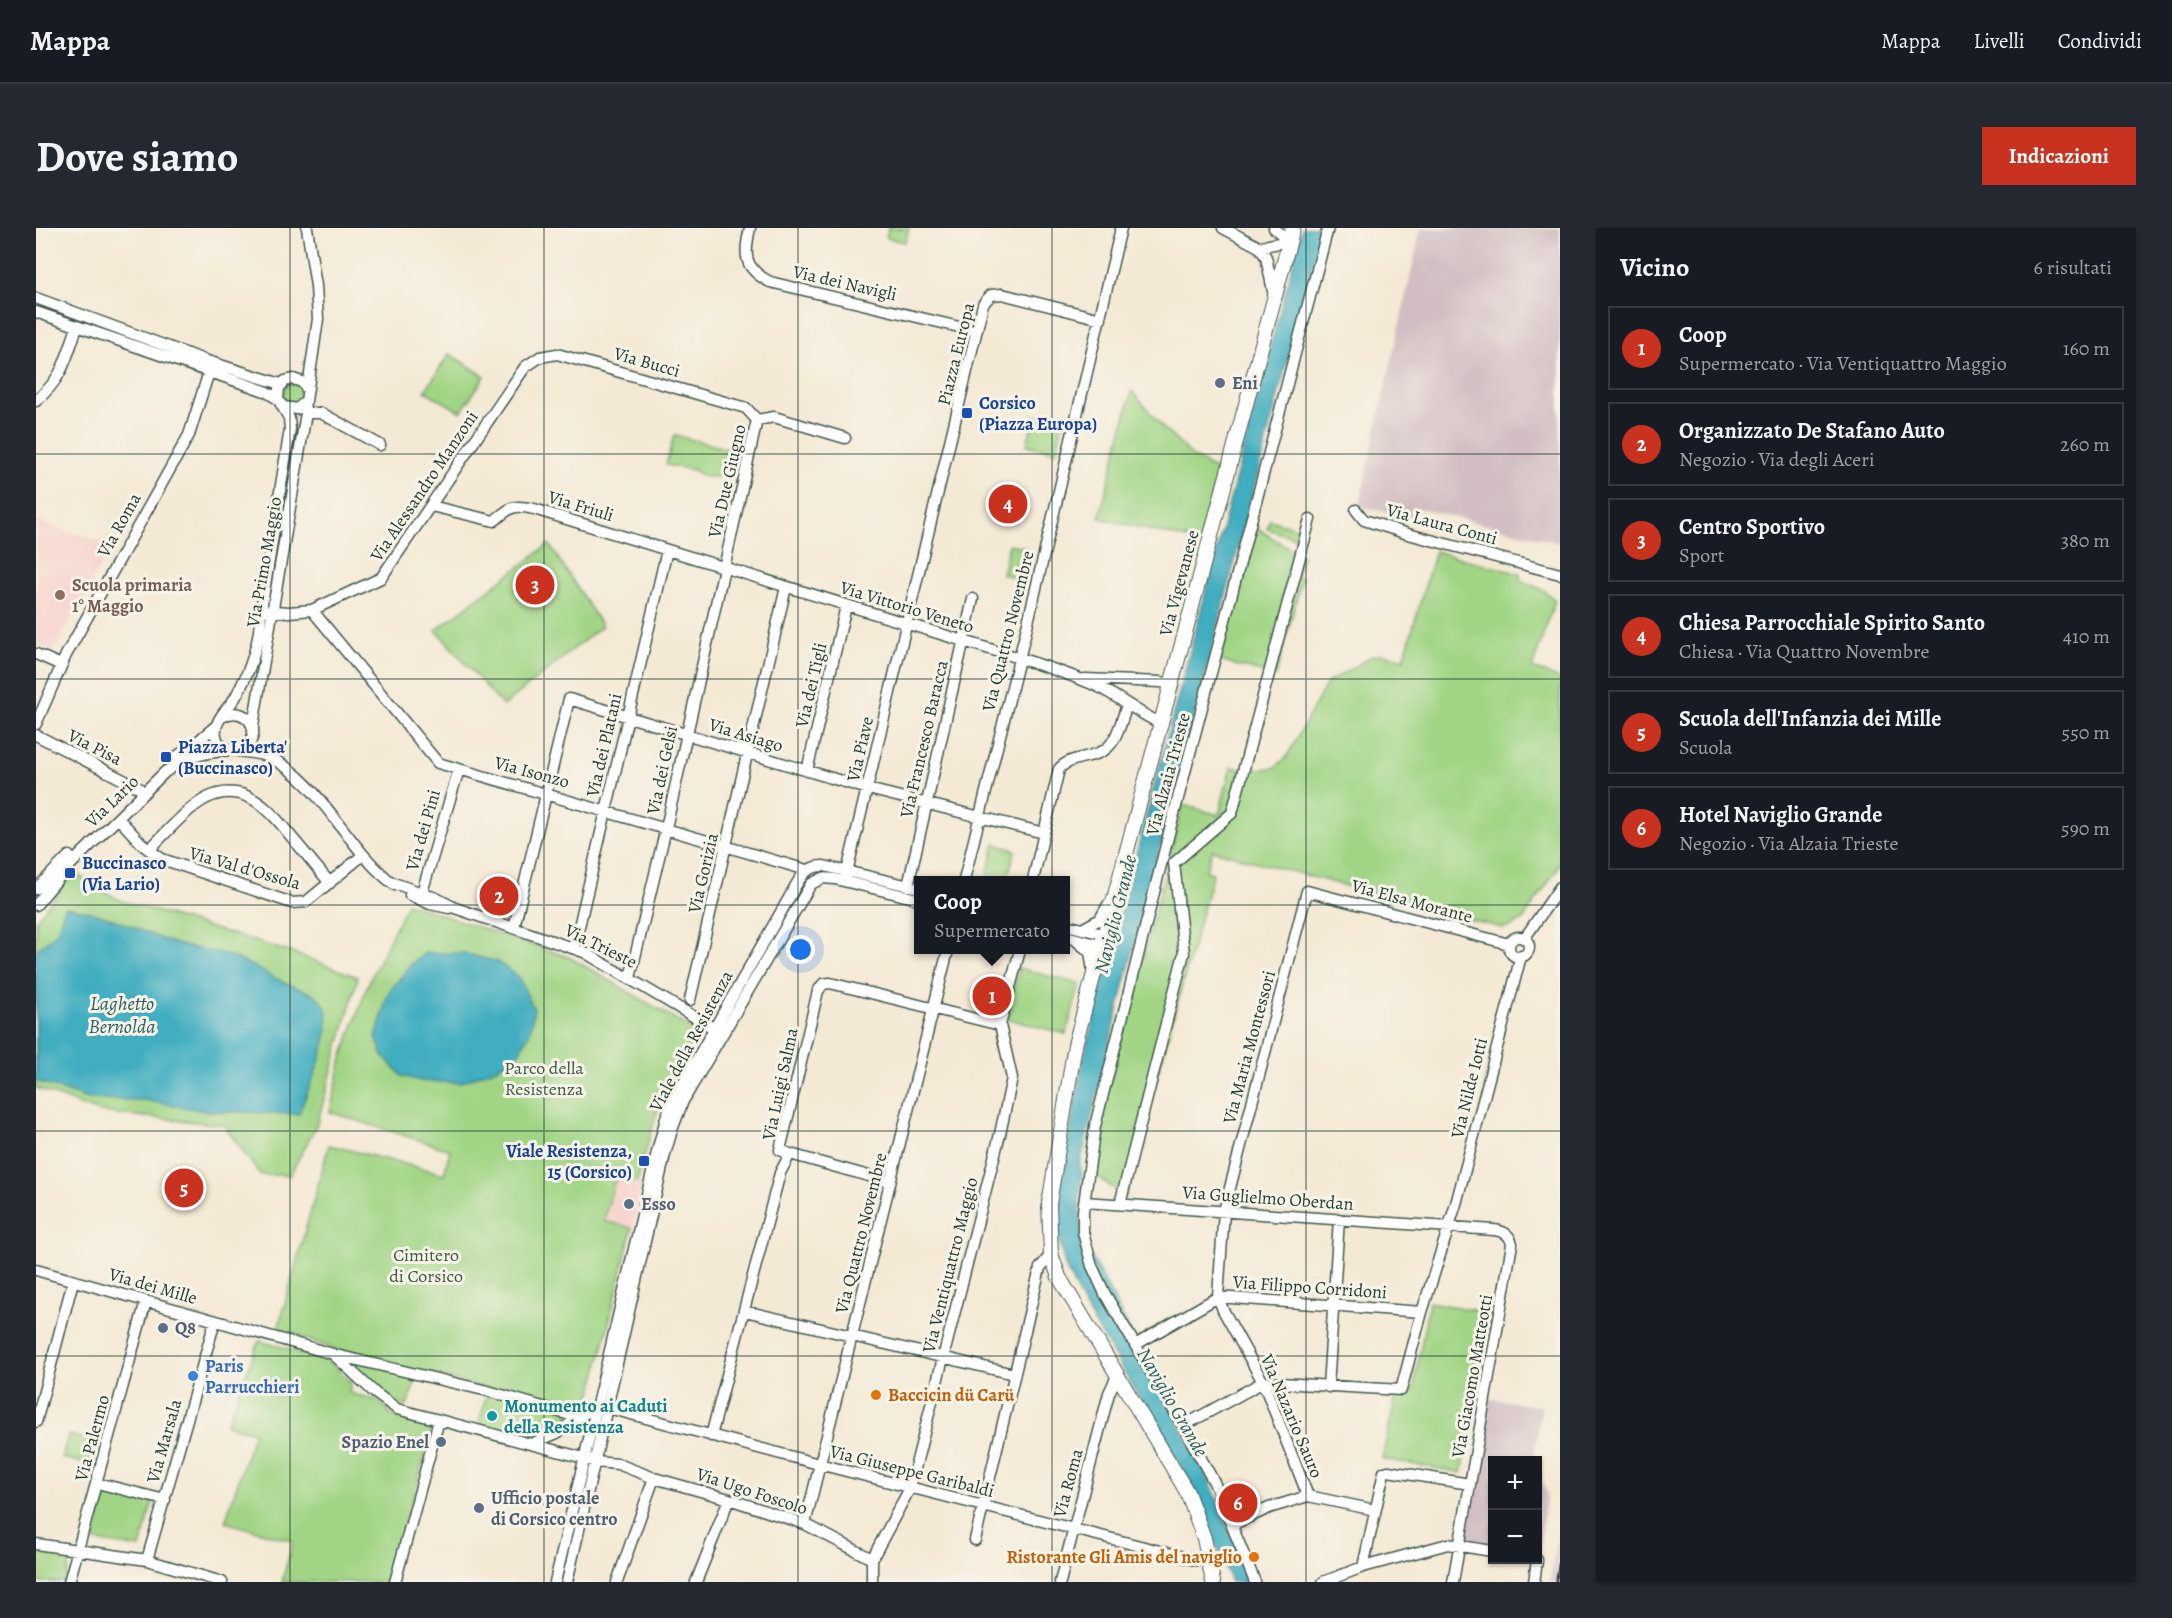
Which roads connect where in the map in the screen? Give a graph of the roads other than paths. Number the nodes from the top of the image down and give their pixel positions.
1 (307, 228) edge
2 (750, 228) edge
3 (1121, 228) edge
4 (1223, 228) edge
5 (1274, 228) edge
6 (1328, 228) edge
7 (1291, 234) edge
8 (1259, 247) junction
9 (1274, 297) junction
10 (36, 298) edge
11 (36, 312) edge
12 (1101, 319) junction
13 (78, 327) junction
14 (976, 331) junction
15 (313, 359) junction
16 (525, 367) joint
17 (209, 372) junction
18 (297, 380) junction
19 (281, 384) junction
20 (307, 389) junction
21 (36, 401) edge
22 (281, 403) junction
23 (305, 408) junction
24 (757, 420) junction
25 (845, 438) dead end
26 (380, 446) dead end
27 (431, 506) junction
28 (1356, 510) dead end
29 (1310, 519) dead end
30 (667, 550) junction
31 (725, 568) junction
32 (1560, 572) edge
33 (786, 587) junction
34 (973, 599) dead end
35 (846, 606) junction
36 (312, 610) junction
37 (267, 611) junction
38 (906, 624) junction
39 (963, 641) junction
40 (36, 654) edge
41 (1019, 658) junction
42 (64, 660) junction
43 (1079, 678) junction
44 (1170, 684) junction
45 (1127, 705) junction
46 (627, 716) junction
47 (219, 721) junction
48 (1160, 723) junction
49 (36, 724) edge
50 (254, 728) junction
51 (687, 734) junction
52 (36, 735) edge
53 (232, 751) junction
54 (748, 753) junction
55 (269, 757) junction
56 (459, 770) junction
57 (807, 771) junction
58 (139, 788) junction
59 (868, 789) junction
60 (546, 793) junction
61 (926, 803) junction
62 (605, 810) junction
63 (979, 816) junction
64 (118, 818) junction
65 (666, 828) junction
66 (1044, 833) junction
67 (727, 846) junction
68 (149, 850) junction
69 (363, 855) junction
70 (807, 870) junction
71 (847, 876) junction
72 (915, 876) edge
73 (965, 876) edge
74 (1034, 876) edge
75 (330, 883) junction
76 (1560, 886) edge
77 (913, 887) edge
78 (36, 889) edge
79 (1307, 891) joint
80 (1114, 894) junction
81 (421, 896) junction
82 (914, 898) edge
83 (37, 902) edge
84 (1070, 926) edge
85 (514, 927) junction
86 (1083, 929) junction
87 (1070, 937) edge
88 (1070, 938) edge
89 (1102, 939) junction
90 (1524, 939) junction
91 (1509, 944) junction
92 (574, 948) junction
93 (947, 954) edge
94 (1019, 954) edge
95 (1521, 956) junction
96 (1093, 972) junction
97 (630, 978) junction
98 (690, 1000) dead end
99 (933, 1009) junction
100 (1000, 1025) junction
101 (719, 1031) junction
102 (789, 1154) junction
103 (890, 1182) junction
104 (1121, 1200) dead end
105 (1084, 1202) junction
106 (1224, 1211) junction
107 (1339, 1219) junction
108 (1449, 1227) junction
109 (1052, 1254) junction
110 (36, 1270) edge
111 (73, 1281) junction
112 (1218, 1297) junction
113 (146, 1301) junction
114 (1333, 1306) junction
115 (745, 1311) junction
116 (1422, 1312) junction
117 (215, 1321) junction
118 (262, 1334) joint
119 (852, 1336) junction
120 (1135, 1345) junction
121 (333, 1354) junction
122 (944, 1357) junction
123 (1014, 1374) junction
124 (1117, 1376) junction
125 (1263, 1382) junction
126 (1328, 1387) junction
127 (1127, 1392) junction
128 (1109, 1393) junction
129 (602, 1406) junction
130 (580, 1418) junction
131 (439, 1420) junction
132 (36, 1422) edge
133 (1183, 1426) junction
134 (711, 1436) junction
135 (600, 1440) junction
136 (530, 1444) junction
137 (590, 1460) junction
138 (618, 1464) junction
139 (820, 1464) junction
140 (654, 1478) junction
141 (97, 1483) junction
142 (1470, 1484) junction
143 (910, 1488) junction
144 (1308, 1496) junction
145 (729, 1499) junction
146 (165, 1500) junction
147 (983, 1507) junction
148 (1375, 1510) junction
149 (805, 1524) junction
150 (1232, 1525) junction
151 (1073, 1529) junction
152 (975, 1540) dead end
153 (36, 1544) edge
154 (1460, 1545) junction
155 (78, 1549) junction
156 (1488, 1550) edge
157 (872, 1559) junction
158 (147, 1560) junction
159 (1210, 1560) junction
160 (1537, 1564) edge
161 (1363, 1567) junction
162 (69, 1582) edge
163 (222, 1582) edge
164 (395, 1582) edge
165 (555, 1582) edge
166 (567, 1582) edge
167 (617, 1582) edge
168 (696, 1582) edge
169 (872, 1582) edge
170 (1060, 1582) edge
171 (1213, 1582) edge
172 (1255, 1582) edge
173 (1323, 1582) edge
174 (1453, 1582) edge
175 (1534, 1582) edge

1 - 15 street
2 - 14 street, Via dei Navigli
3 - 12 street
4 - 8 street
5 - 7 street
6 - 105 street, Via Alzaia Trieste
7 - 8 street
7 - 9 main road, Via Vigevanese
8 - 9 street
9 - 44 main road, Via Vigevanese
10 - 19 street
11 - 13 street
12 - 14 street, Piazza Europa
12 - 41 street, Via Quattro Novembre
13 - 17 street
13 - 21 street
14 - 38 street, Piazza Europa
15 - 18 street
15 - 20 street
16 - 24 street, Via Bucci
16 - 27 street, Via Alessandro Manzoni
17 - 22 street
17 - 42 street, Via Roma
18 - 19 street
18 - 20 street
19 - 22 street
20 - 23 street
22 - 23 street
22 - 37 street, Via Primo Maggio
23 - 26 street
23 - 37 street, Via Primo Maggio
24 - 25 street, Via Due Giugno
24 - 31 street, Via Due Giugno
27 - 30 street, Via Friuli
27 - 36 street, Via Alessandro Manzoni
28 - 32 street, Via Laura Conti
29 - 104 street
30 - 31 street, Via Friuli
30 - 46 street, Via dei Platani
31 - 33 street, Via Vittorio Veneto
31 - 51 street, Via dei Gelsi
33 - 35 street, Via Vittorio Veneto
33 - 54 street, Via Gorizia
34 - 39 street, Via Francesco Baracca
35 - 38 street, Via Vittorio Veneto
35 - 57 street, Via dei Tigli
36 - 37 street, Via Alessandro Manzoni
36 - 56 street, Via Isonzo
37 - 47 street, Via Primo Maggio
37 - 50 street, Via Primo Maggio
38 - 39 street, Via Vittorio Veneto
38 - 59 street, Via Piave
39 - 41 street, Via Vittorio Veneto
39 - 61 street, Via Francesco Baracca
40 - 42 street
41 - 43 street, Via Vittorio Veneto
41 - 63 street, Via Quattro Novembre
42 - 49 street, Via Roma
43 - 44 street, Via Vittorio Veneto
43 - 45 street, Via Vittorio Veneto
44 - 48 main road, Via Vigevanese
45 - 48 street, Via Vittorio Veneto
45 - 66 street
46 - 51 street, Via Asiago
46 - 60 street, Via Asiago
46 - 62 street, Via dei Platani
47 - 50 street
47 - 53 street
47 - 58 street, Via Lario
48 - 80 main road, Via Vigevanese
50 - 53 street
50 - 55 street, Via Trieste
51 - 54 street, Via Asiago
51 - 65 street, Via dei Gelsi
52 - 58 street, Via Pisa
53 - 55 street, Via Trieste
53 - 64 street, Via Lario
54 - 57 street, Via Asiago
54 - 67 street, Via Gorizia
55 - 69 street, Via Trieste
56 - 60 street, Via Isonzo
56 - 81 street, Via dei Pini
57 - 59 street, Via Asiago
58 - 78 street, Via Lario
59 - 61 street, Via Asiago
59 - 71 street, Via Piave
60 - 62 street, Via Isonzo
60 - 85 street
61 - 63 street, Via Asiago
61 - 72 street, Via Francesco Baracca
62 - 65 street, Via Isonzo
62 - 92 street, Via dei Platani
63 - 66 street, Via Asiago
63 - 73 street, Via Quattro Novembre
64 - 68 street, Via Val d'Ossola
64 - 83 street, Via Lario
65 - 67 street, Via Isonzo
65 - 97 street, Via dei Gelsi
66 - 74 street
67 - 70 street, Via Isonzo
67 - 98 street, Via Gorizia
68 - 75 street, Via Val d'Ossola
68 - 75 street
69 - 75 street, Via Val d'Ossola
69 - 81 street, Via Trieste
70 - 71 street, Viale della Resistenza
70 - 101 street, Viale della Resistenza
71 - 77 street, Viale della Resistenza
71 - 82 street, Viale della Resistenza
71 - 101 street, Viale della Resistenza
76 - 90 street
79 - 91 street, Via Elsa Morante
79 - 106 street, Via Maria Montessori
80 - 86 street
80 - 89 main road, Via Vigevanese
81 - 85 street, Via Trieste
84 - 86 street
85 - 92 street, Via Trieste
86 - 89 street
87 - 89 street
88 - 96 street
89 - 96 main road, Via Vigevanese
90 - 91 street
90 - 95 street
91 - 95 street
92 - 97 street, Via Trieste
93 - 99 street, Via Quattro Novembre
94 - 100 street, Via Ventiquattro Maggio
95 - 108 street, Via Nilde Iotti
96 - 109 main road, Via Vigevanese
97 - 101 street, Via Trieste
99 - 100 street, Via Luigi Salma
99 - 102 street, Via Luigi Salma
99 - 103 street, Via Quattro Novembre
100 - 122 street, Via Ventiquattro Maggio
101 - 129 street, Viale della Resistenza
102 - 103 street
102 - 115 street, Via Luigi Salma
103 - 119 street, Via Quattro Novembre
105 - 106 street, Via Guglielmo Oberdan
105 - 120 street, Via Alzaia Trieste
106 - 107 street, Via Guglielmo Oberdan
106 - 112 street, Via Nazario Sauro
107 - 108 street, Via Guglielmo Oberdan
107 - 114 street
108 - 116 street, Via Nilde Iotti
108 - 142 street, Via Giacomo Matteotti
109 - 123 street
109 - 124 main road, Via Vigevanese
110 - 111 street, Via dei Mille
111 - 113 street, Via dei Mille
111 - 132 street
112 - 114 street, Via Filippo Corridoni
112 - 120 street, Via Filippo Corridoni
112 - 125 street, Via Nazario Sauro
113 - 117 street, Via dei Mille
113 - 141 street, Via Palermo
114 - 116 street, Via Filippo Corridoni
114 - 126 street
115 - 119 street
115 - 134 street, Via Luigi Salma
116 - 126 street, Via Nilde Iotti
117 - 118 street, Via dei Mille
117 - 146 street, Via Marsala
118 - 121 street, Via Ugo Foscolo
119 - 122 street
119 - 139 street, Via Quattro Novembre
120 - 133 street, Via Alzaia Trieste
121 - 130 street
121 - 131 street, Via Ugo Foscolo
122 - 123 street
122 - 143 street, Via Ventiquattro Maggio
123 - 147 street
124 - 127 main road, Via Vigevanese
124 - 128 street, Via Roma
125 - 126 street
125 - 133 street
125 - 144 street, Via Nazario Sauro
127 - 128 street
127 - 159 main road, Via Vigevanese
128 - 151 street, Via Roma
129 - 130 street
129 - 134 street, Via Giuseppe Garibaldi
129 - 135 street, Viale della Resistenza
129 - 137 street, Viale della Resistenza
130 - 136 street
131 - 136 street, Via Ugo Foscolo
131 - 164 street
133 - 150 street, Via Alzaia Trieste
134 - 139 street, Via Giuseppe Garibaldi
135 - 137 street, Viale della Resistenza
135 - 138 street
136 - 137 street, Via Ugo Foscolo
137 - 138 street, Via Ugo Foscolo
137 - 165 street
137 - 166 street
138 - 140 street, Via Ugo Foscolo
139 - 143 street, Via Giuseppe Garibaldi
139 - 149 street, Via Quattro Novembre
140 - 145 street, Via Ugo Foscolo
140 - 167 street
141 - 146 street, Via Marsala
141 - 155 street, Via Palermo
142 - 148 street
142 - 154 street, Via Giacomo Matteotti
143 - 147 street, Via Giuseppe Garibaldi
143 - 157 street, Via Ventiquattro Maggio
144 - 148 street
144 - 150 street
145 - 149 street, Via Ugo Foscolo
145 - 168 street
146 - 158 street, Via Marsala
147 - 151 street, Via Giuseppe Garibaldi
147 - 152 street
148 - 161 street
149 - 157 street, Via Ugo Foscolo
150 - 172 street, Via Alzaia Trieste
151 - 159 street, Via Giuseppe Garibaldi
151 - 170 street, Via Roma
153 - 155 street
154 - 156 street
154 - 161 street
154 - 174 street, Via Giacomo Matteotti
155 - 158 street
155 - 162 street, Via Palermo
157 - 169 street, Via Ventiquattro Maggio
158 - 163 street
159 - 171 main road, Via Vigevanese
160 - 175 street
161 - 173 street

